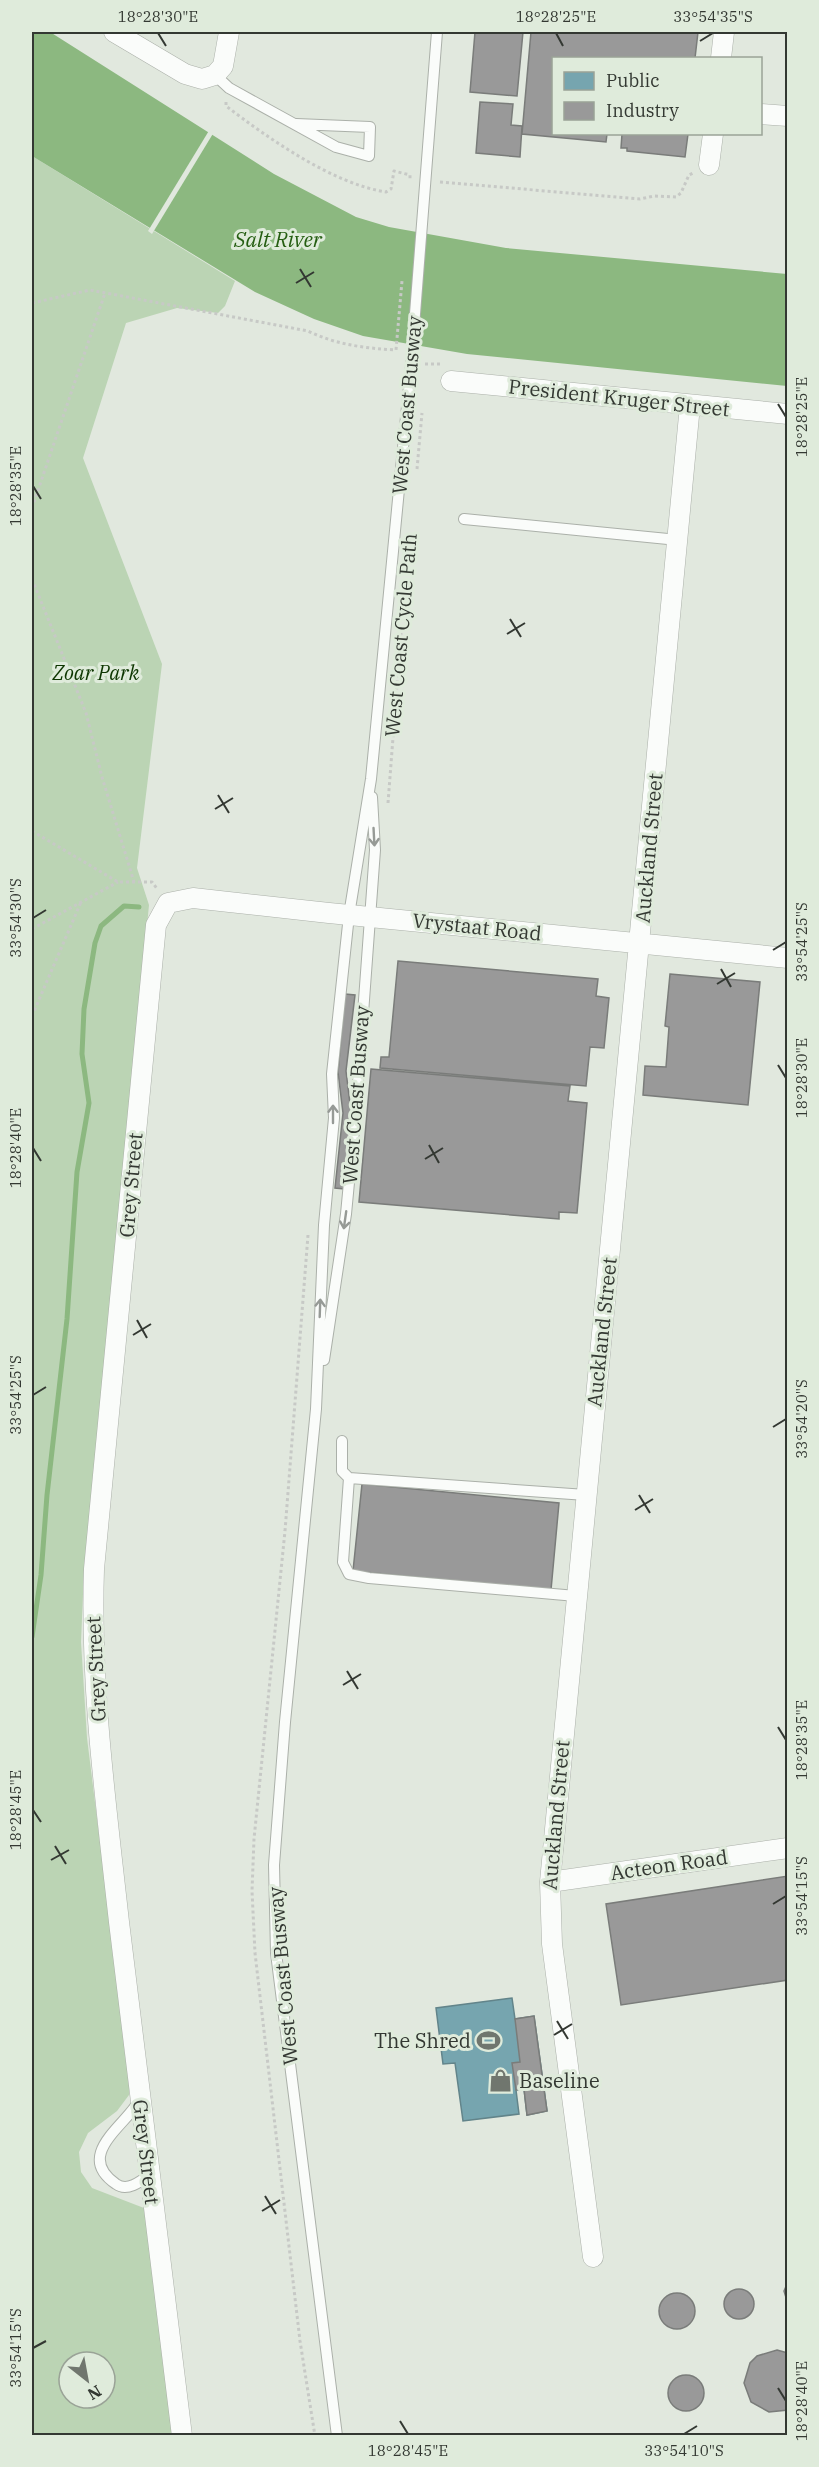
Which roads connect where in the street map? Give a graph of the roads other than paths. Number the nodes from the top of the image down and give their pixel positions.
1 (114, 32) edge
2 (229, 32) edge
3 (436, 32) edge
4 (724, 32) edge
5 (721, 57) edge
6 (222, 81) junction
7 (762, 114) edge
8 (788, 116) edge
9 (296, 124) junction
10 (713, 135) edge
11 (709, 165) road end
12 (447, 373) road end
13 (690, 405) junction
14 (788, 414) edge
15 (464, 519) dead end
16 (678, 540) junction
17 (371, 779) junction
18 (168, 903) joint
19 (349, 915) junction
20 (369, 917) junction
21 (640, 944) junction
22 (788, 958) edge
23 (316, 1409) junction
24 (342, 1441) dead end
25 (349, 1478) junction
26 (586, 1495) junction
27 (576, 1596) junction
28 (788, 1848) edge
29 (550, 1882) junction
30 (139, 2099) junction
31 (149, 2175) junction
32 (593, 2257) dead end
33 (182, 2436) edge
34 (337, 2436) edge

1 - 6 street
2 - 6 street
3 - 17 lane, West Coast Busway
4 - 5 street
6 - 9 lane
7 - 8 street
9 - 9 lane
10 - 11 street
12 - 13 street, President Kruger Street
13 - 14 street, President Kruger Street
13 - 16 street, Auckland Street
15 - 16 lane
16 - 21 street, Auckland Street
17 - 19 lane, West Coast Busway
17 -> 20 lane, West Coast Busway
18 - 19 street, Vrystaat Road
18 - 30 street, Grey Street
19 - 20 street, Vrystaat Road
23 -> 19 lane, West Coast Busway
20 - 21 street, Vrystaat Road
20 -> 23 lane, West Coast Busway
21 - 22 street, Vrystaat Road
21 - 26 street, Auckland Street
23 - 34 lane, West Coast Busway
24 - 25 lane
25 - 26 lane
25 - 27 lane
26 - 27 street, Auckland Street
27 - 29 street, Auckland Street
28 - 29 street, Acteon Road
29 - 32 street, Auckland Street
30 - 31 street, Grey Street
30 - 31 lane
31 - 33 street, Grey Street

